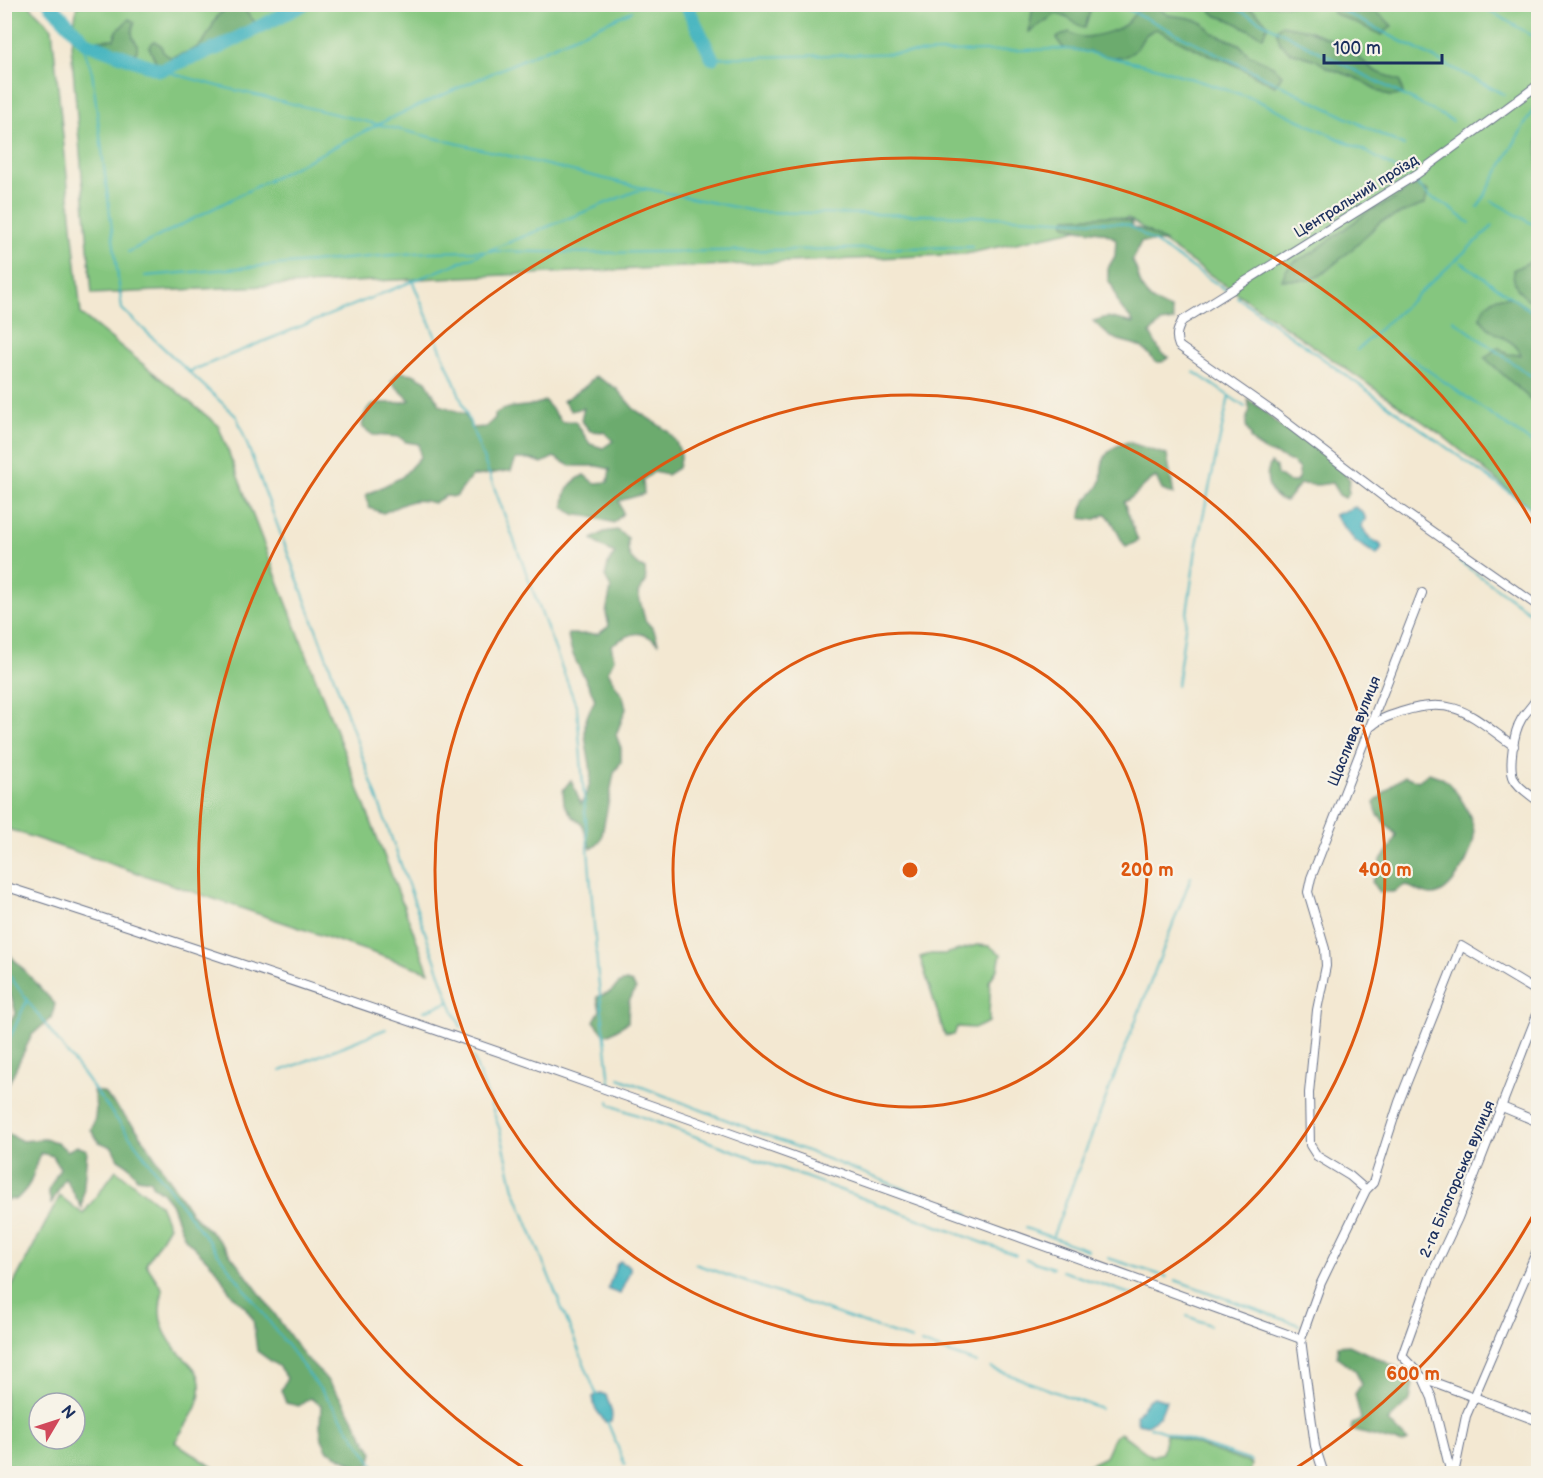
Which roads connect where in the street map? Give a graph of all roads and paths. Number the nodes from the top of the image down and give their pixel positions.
1 (1539, 85) edge
2 (1422, 593) dead end
3 (1539, 606) edge
4 (1539, 640) edge
5 (1370, 727) junction
6 (1514, 746) junction
7 (1539, 801) edge
8 (4, 886) edge
9 (1539, 992) edge
10 (1539, 1012) edge
11 (1502, 1107) junction
12 (1539, 1122) edge
13 (1366, 1190) junction
14 (1539, 1248) edge
15 (1301, 1339) junction
16 (1423, 1378) junction
17 (1474, 1398) junction
18 (1539, 1421) edge
19 (1324, 1473) edge
20 (1452, 1473) edge

1 - 3 street, Центральний проїзд
2 - 5 street, Щаслива вулиця
4 - 6 street
5 - 6 street
5 - 13 street, Щаслива вулиця
6 - 7 street
8 - 15 street
9 - 13 street
10 - 11 street, 2-га Білогорська вулиця
11 - 12 street
11 - 16 street, 2-га Білогорська вулиця
13 - 15 street
14 - 17 street
15 - 19 street
16 - 17 street
16 - 20 street
17 - 18 street
17 - 20 street

